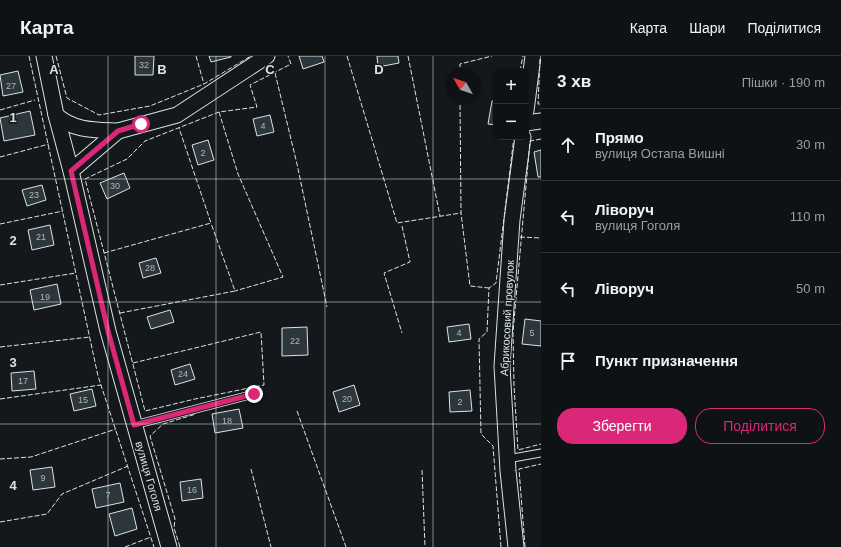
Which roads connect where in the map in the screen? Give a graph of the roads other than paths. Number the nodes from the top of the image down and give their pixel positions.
1 (44, 56) edge
2 (268, 56) edge
3 (533, 56) edge
4 (527, 104) edge
5 (56, 115) junction
6 (541, 121) edge
7 (529, 123) edge
8 (118, 131) junction
9 (523, 140) edge
10 (71, 171) junction
11 (254, 394) dead end
12 (134, 425) junction
13 (541, 454) edge
14 (507, 459) junction
15 (169, 547) edge
16 (516, 547) edge

1 - 5 street, вулиця Гоголя
2 - 8 street
3 - 4 street
5 - 8 street
5 - 10 street, вулиця Гоголя
6 - 7 street
8 - 10 street
9 - 14 street, Абрикосовий провулок
10 - 12 street, вулиця Гоголя
11 - 12 lane
12 - 15 street, вулиця Гоголя
13 - 14 lane
14 - 16 street, Абрикосовий провулок

